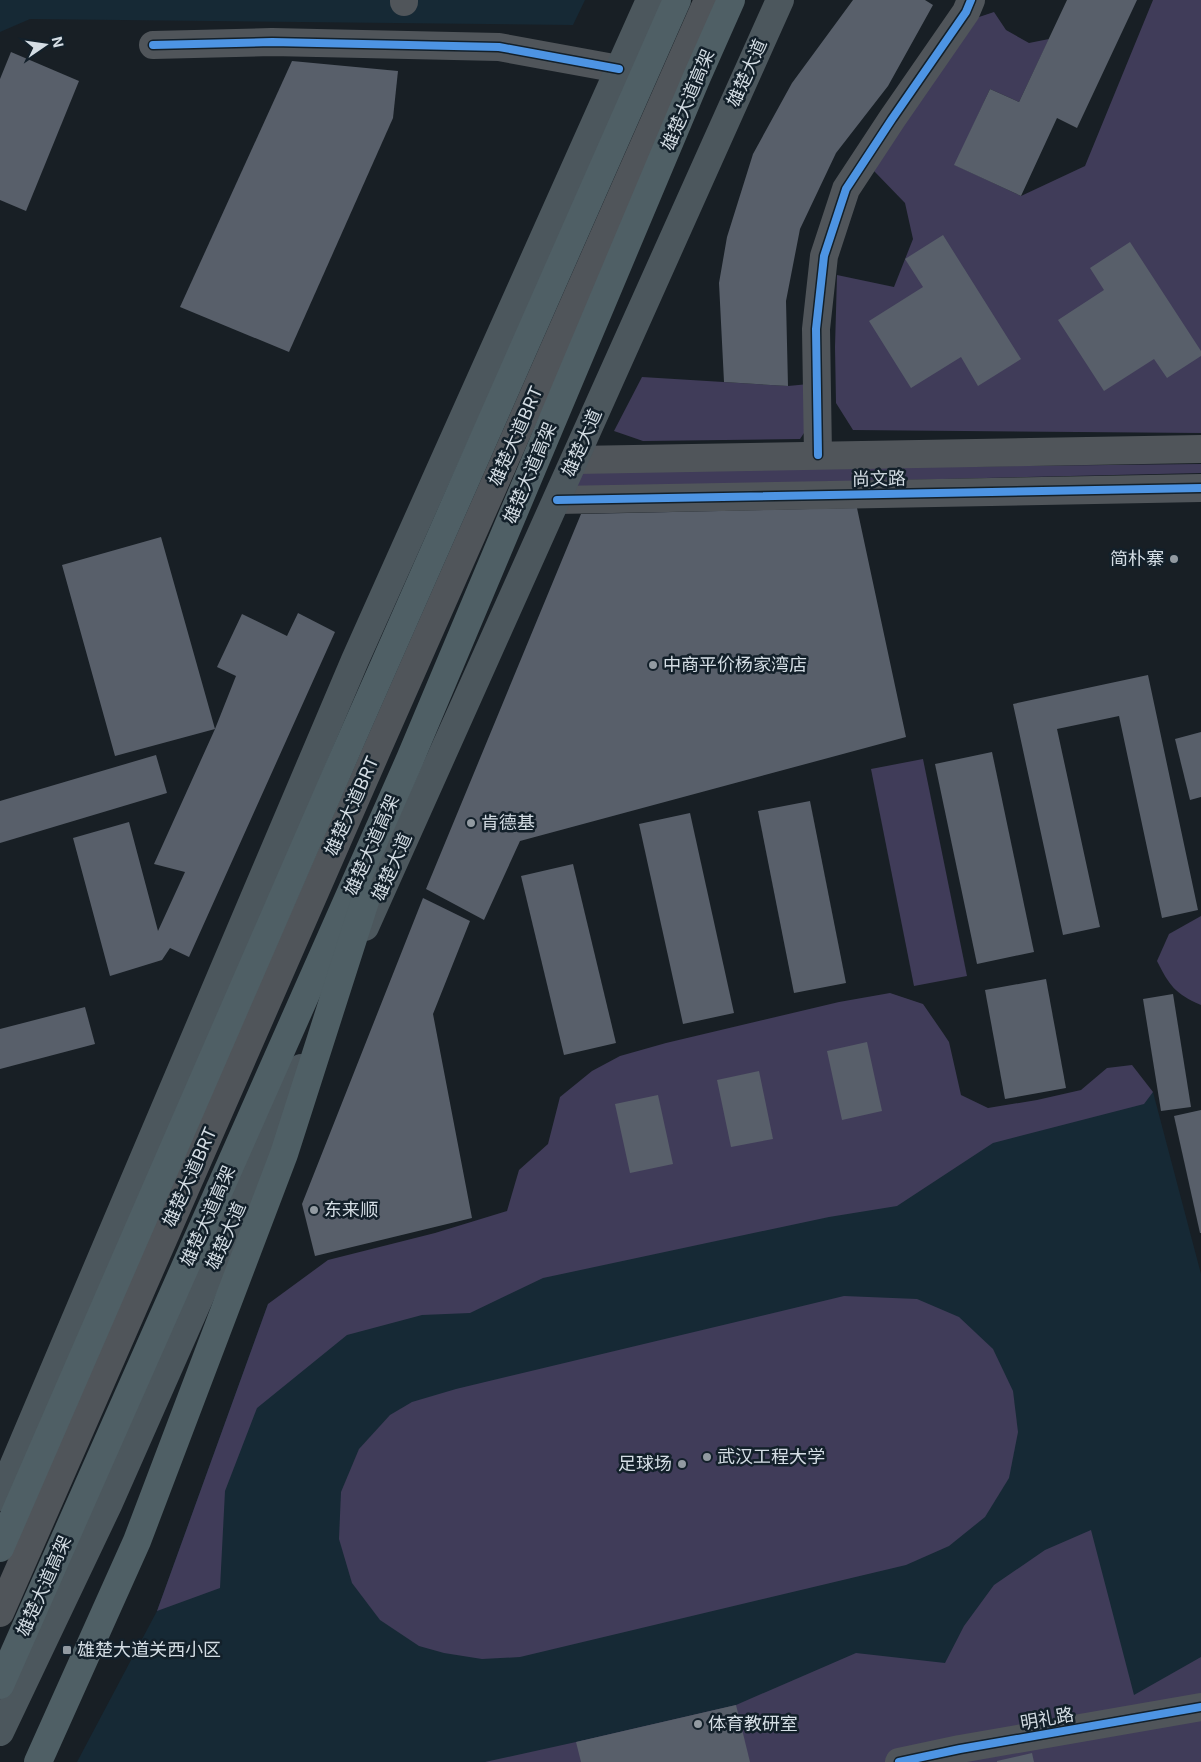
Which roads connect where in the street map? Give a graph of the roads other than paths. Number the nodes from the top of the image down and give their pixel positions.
1 (650, 0) edge
2 (677, 0) edge
3 (708, 0) edge
4 (731, 0) edge
5 (780, 0) edge
6 (971, 0) edge
7 (153, 45) dead end
8 (619, 69) junction
9 (1201, 449) edge
10 (818, 455) junction
11 (575, 460) junction
12 (1201, 488) edge
13 (557, 500) junction
14 (410, 760) junction
15 (0, 1497) edge
16 (0, 1548) edge
17 (0, 1613) edge
18 (0, 1685) edge
19 (1201, 1707) edge
20 (0, 1732) edge
21 (38, 1762) edge
22 (899, 1762) edge

1 - 8 main road
2 - 16 highway
3 - 17 street, 雄楚大道BRT
4 - 14 highway, 雄楚大道高架
5 - 11 main road, 雄楚大道
6 - 10 street
7 - 8 street
8 - 15 main road
9 - 10 street
10 - 11 street
11 - 13 main road, 雄楚大道
12 - 13 street, 尚文路
13 - 20 main road, 雄楚大道
14 - 18 highway, 雄楚大道高架
14 - 21 highway
19 - 22 street, 明礼路

